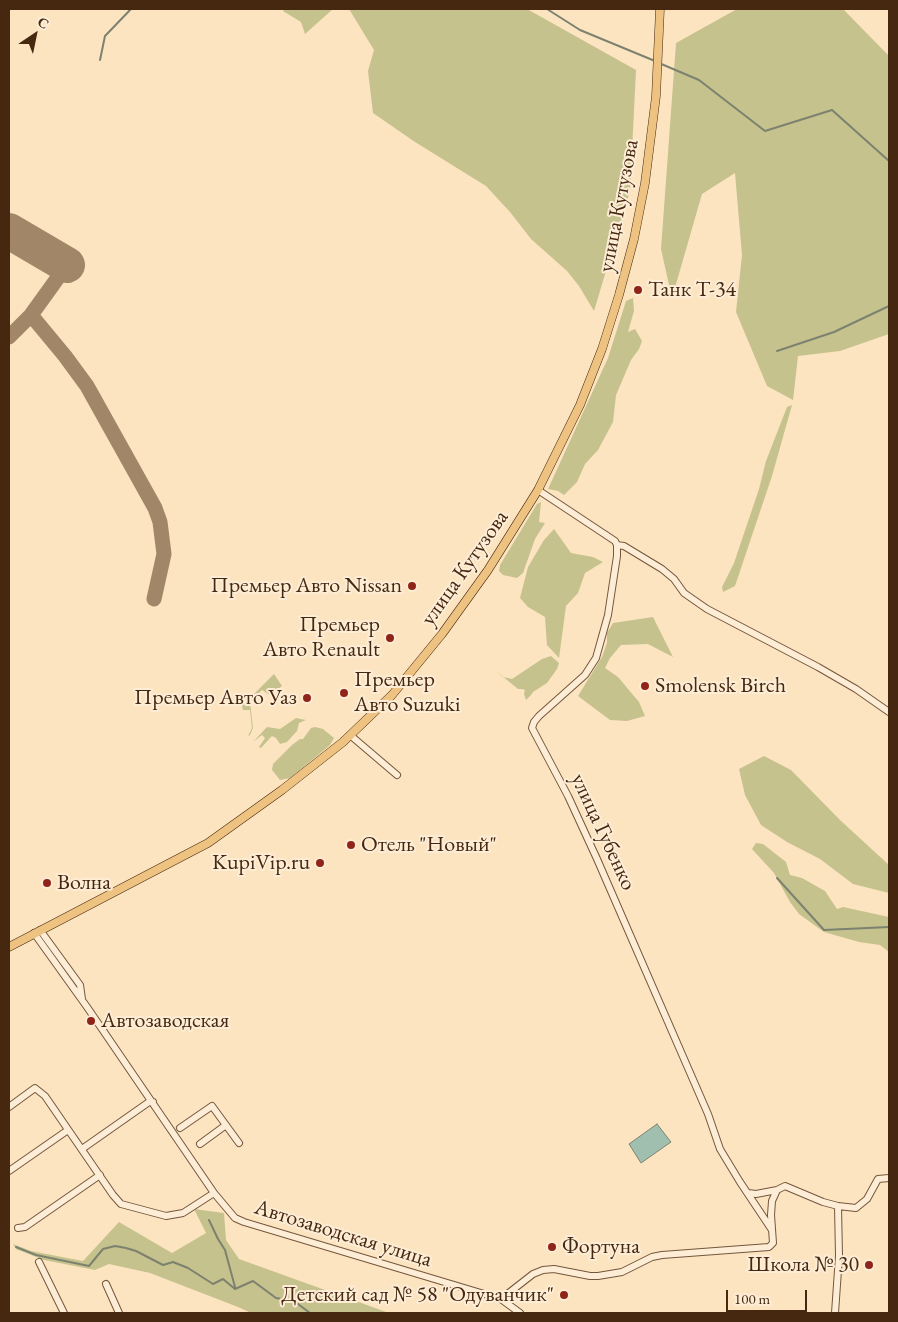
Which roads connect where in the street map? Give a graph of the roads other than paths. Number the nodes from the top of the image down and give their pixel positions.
1 (660, 9) edge
2 (538, 490) junction
3 (617, 545) junction
4 (889, 712) edge
5 (350, 735) junction
6 (397, 775) dead end
7 (37, 932) junction
8 (9, 947) edge
9 (153, 1102) junction
10 (9, 1107) edge
11 (226, 1125) junction
12 (180, 1128) dead end
13 (68, 1130) junction
14 (239, 1143) dead end
15 (200, 1144) dead end
16 (82, 1149) junction
17 (9, 1171) edge
18 (100, 1175) junction
19 (889, 1178) edge
20 (777, 1190) junction
21 (214, 1192) junction
22 (748, 1193) junction
23 (838, 1206) junction
24 (18, 1228) dead end
25 (772, 1230) junction
26 (39, 1262) dead end
27 (106, 1284) dead end
28 (501, 1299) junction
29 (64, 1313) edge
30 (119, 1313) edge
31 (520, 1313) edge
32 (835, 1313) edge

1 - 2 main road, улица Кутузова
2 - 3 street
2 - 5 main road, улица Кутузова
3 - 4 street
3 - 22 street, улица Губенко
5 - 6 street
5 - 7 main road, улица Кутузова
7 - 8 main road, улица Кутузова
7 - 9 street, Автозаводская улица
9 - 16 street
9 - 21 street, Автозаводская улица
10 - 13 street
11 - 12 street
11 - 14 street
11 - 15 street
13 - 16 street
13 - 17 street
16 - 18 street
18 - 21 street
18 - 24 street
19 - 23 street
20 - 22 street
20 - 23 street
20 - 25 street
21 - 28 street, Автозаводская улица
22 - 25 street, улица Губенко
23 - 32 street
25 - 28 street
26 - 29 street
27 - 30 street
28 - 31 street, Автозаводская улица

